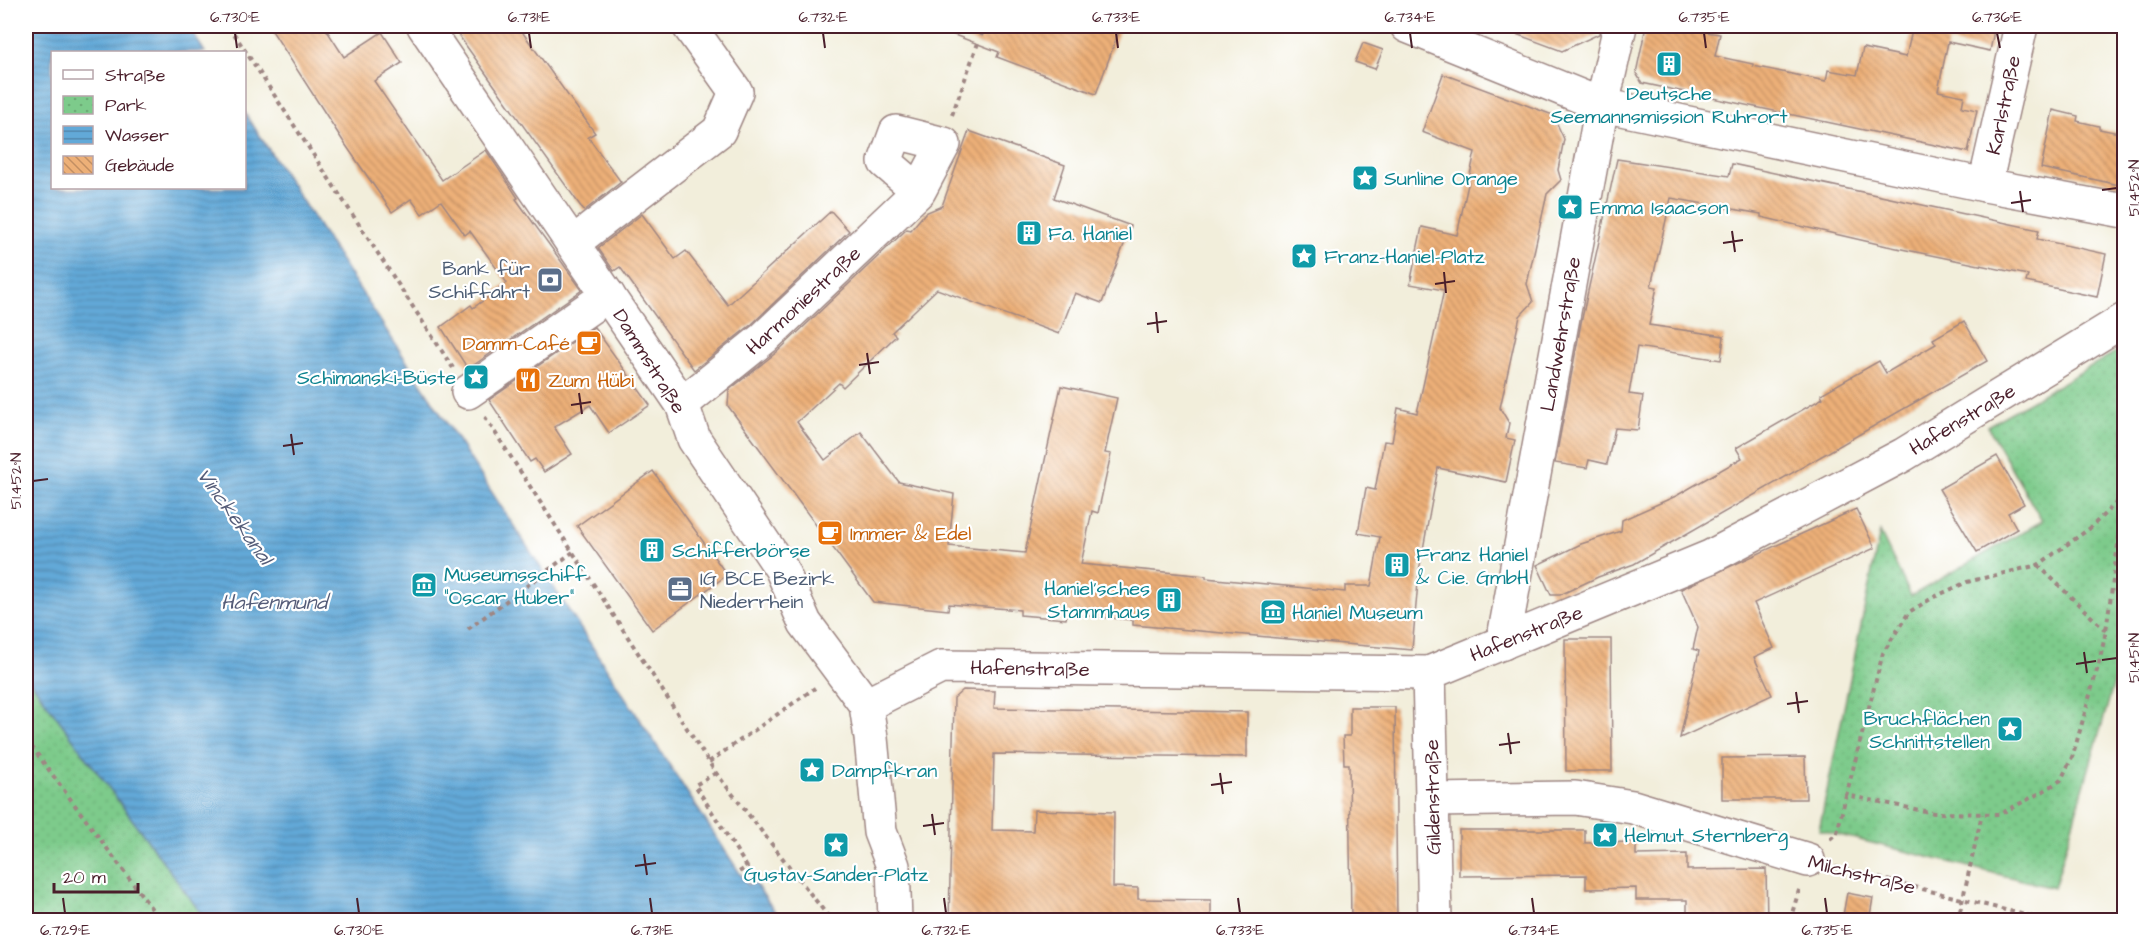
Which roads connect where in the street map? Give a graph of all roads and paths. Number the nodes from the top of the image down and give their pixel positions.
1 (229, 26) edge
2 (424, 26) edge
3 (689, 26) edge
4 (985, 26) edge
5 (1407, 26) edge
6 (1620, 26) edge
7 (2021, 26) edge
8 (981, 36) dead end
9 (978, 43) dead end
10 (245, 51) edge
11 (246, 52) edge
12 (1602, 105) junction
13 (951, 118) dead end
14 (1985, 185) junction
15 (919, 191) dead end
16 (2124, 211) edge
17 (573, 243) junction
18 (608, 295) junction
19 (2124, 320) edge
20 (468, 392) junction
21 (682, 404) junction
22 (2124, 495) edge
23 (2124, 501) edge
24 (573, 552) junction
25 (2038, 565) junction
26 (468, 629) dead end
27 (2106, 631) junction
28 (1503, 643) junction
29 (840, 670) junction
30 (1429, 673) junction
31 (866, 705) junction
32 (26, 739) edge
33 (710, 762) junction
34 (716, 773) junction
35 (1846, 795) junction
36 (1432, 800) junction
37 (1844, 802) dead end
38 (1982, 814) junction
39 (1808, 860) junction
40 (739, 872) dead end
41 (1962, 899) junction
42 (160, 921) edge
43 (831, 921) edge
44 (895, 921) edge
45 (1435, 921) edge
46 (1958, 921) edge
47 (2045, 921) edge

1 - 10 path
2 - 17 street, Dammstraße
3 - 17 street
4 - 8 path
5 - 12 street
6 - 12 street, Landwehrstraße
7 - 14 street, Karlstraße
9 - 13 path
11 - 20 path
12 - 14 street
12 - 28 street, Landwehrstraße
14 - 16 street
15 - 21 street, Harmoniestraße
17 - 18 street, Dammstraße
18 - 20 street
18 - 21 street, Dammstraße
19 - 28 street, Hafenstraße
20 - 24 path
21 - 29 street, Dammstraße
22 - 25 path
23 - 27 path
24 - 26 path
24 - 33 path
25 - 27 path
25 - 35 path
27 - 38 path
28 - 30 street, Hafenstraße
29 - 31 street, Dammstraße
29 - 33 path
30 - 31 street, Hafenstraße
30 - 36 street, Gildenstraße
31 - 44 street, Dammstraße
32 - 42 path
33 - 34 path
34 - 40 path
34 - 43 path
35 - 37 path
35 - 38 path
35 - 39 path
36 - 39 street, Milchstraße
36 - 45 street, Gildenstraße
38 - 41 path
39 - 41 path, Milchstraße
41 - 46 path
41 - 47 path, Milchstraße

